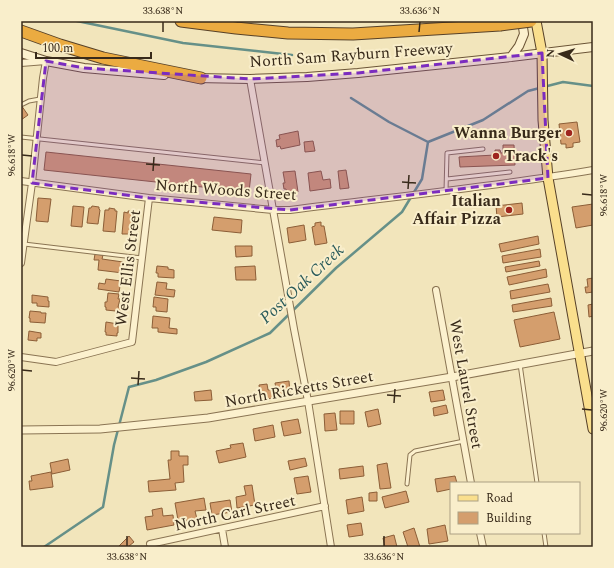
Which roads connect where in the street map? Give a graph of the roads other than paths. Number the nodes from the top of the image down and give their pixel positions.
1 (181, 21) edge
2 (522, 21) edge
3 (531, 21) edge
4 (536, 21) edge
5 (21, 31) edge
6 (593, 47) edge
7 (21, 53) edge
8 (542, 53) junction
9 (511, 57) junction
10 (46, 61) junction
11 (21, 63) edge
12 (201, 78) junction
13 (250, 79) junction
14 (41, 99) junction
15 (21, 105) edge
16 (21, 136) edge
17 (37, 138) junction
18 (484, 149) dead end
19 (265, 164) junction
20 (593, 170) edge
21 (510, 172) dead end
22 (548, 178) junction
23 (447, 179) junction
24 (21, 181) edge
25 (32, 182) junction
26 (446, 191) junction
27 (149, 198) junction
28 (273, 210) junction
29 (24, 244) junction
30 (142, 258) junction
31 (21, 263) edge
32 (436, 290) dead end
33 (593, 351) edge
34 (580, 353) junction
35 (21, 358) edge
36 (520, 364) junction
37 (452, 377) junction
38 (308, 401) junction
39 (593, 429) edge
40 (21, 430) edge
41 (464, 441) junction
42 (471, 482) edge
43 (537, 482) edge
44 (407, 484) dead end
45 (325, 506) junction
46 (222, 529) junction
47 (480, 534) edge
48 (544, 534) edge
49 (150, 544) dead end
50 (225, 547) edge
51 (332, 547) edge
52 (483, 547) edge
53 (546, 547) edge

1 - 3 highway, North Sam Rayburn Freeway, bridge
2 - 9 main road
4 - 8 main road
5 - 12 highway
6 - 8 main road, North Sam Rayburn Freeway
7 - 10 main road, North Sam Rayburn Freeway
8 - 9 main road, North Sam Rayburn Freeway
8 - 22 main road
9 - 13 main road, North Sam Rayburn Freeway
10 - 11 street
10 - 12 main road, North Sam Rayburn Freeway
10 - 14 street
12 - 13 main road, North Sam Rayburn Freeway
13 - 19 street
14 - 15 lane
14 - 17 street
16 - 17 lane
17 - 19 lane
17 - 25 street
18 - 23 lane
19 - 28 street
20 - 22 street, North Woods Street
21 - 23 lane
22 - 26 street, North Woods Street
22 - 34 main road
23 - 26 lane
24 - 25 street, North Woods Street
25 - 27 street, North Woods Street
25 - 29 street
26 - 28 street, North Woods Street
27 - 28 street, North Woods Street
27 - 30 street, West Ellis Street
28 - 38 street
29 - 30 lane
29 - 31 street
30 - 35 street, West Ellis Street
32 - 37 street, West Laurel Street
33 - 34 street, North Ricketts Street
34 - 36 street, North Ricketts Street
34 - 39 main road
36 - 37 street, North Ricketts Street
36 - 43 lane
37 - 38 street, North Ricketts Street
37 - 41 street, West Laurel Street
38 - 40 street, North Ricketts Street
38 - 45 street
41 - 42 street, West Laurel Street
41 - 44 lane
45 - 46 street, North Carl Street
45 - 51 street
46 - 49 street, North Carl Street
46 - 50 street
47 - 52 street
48 - 53 lane

